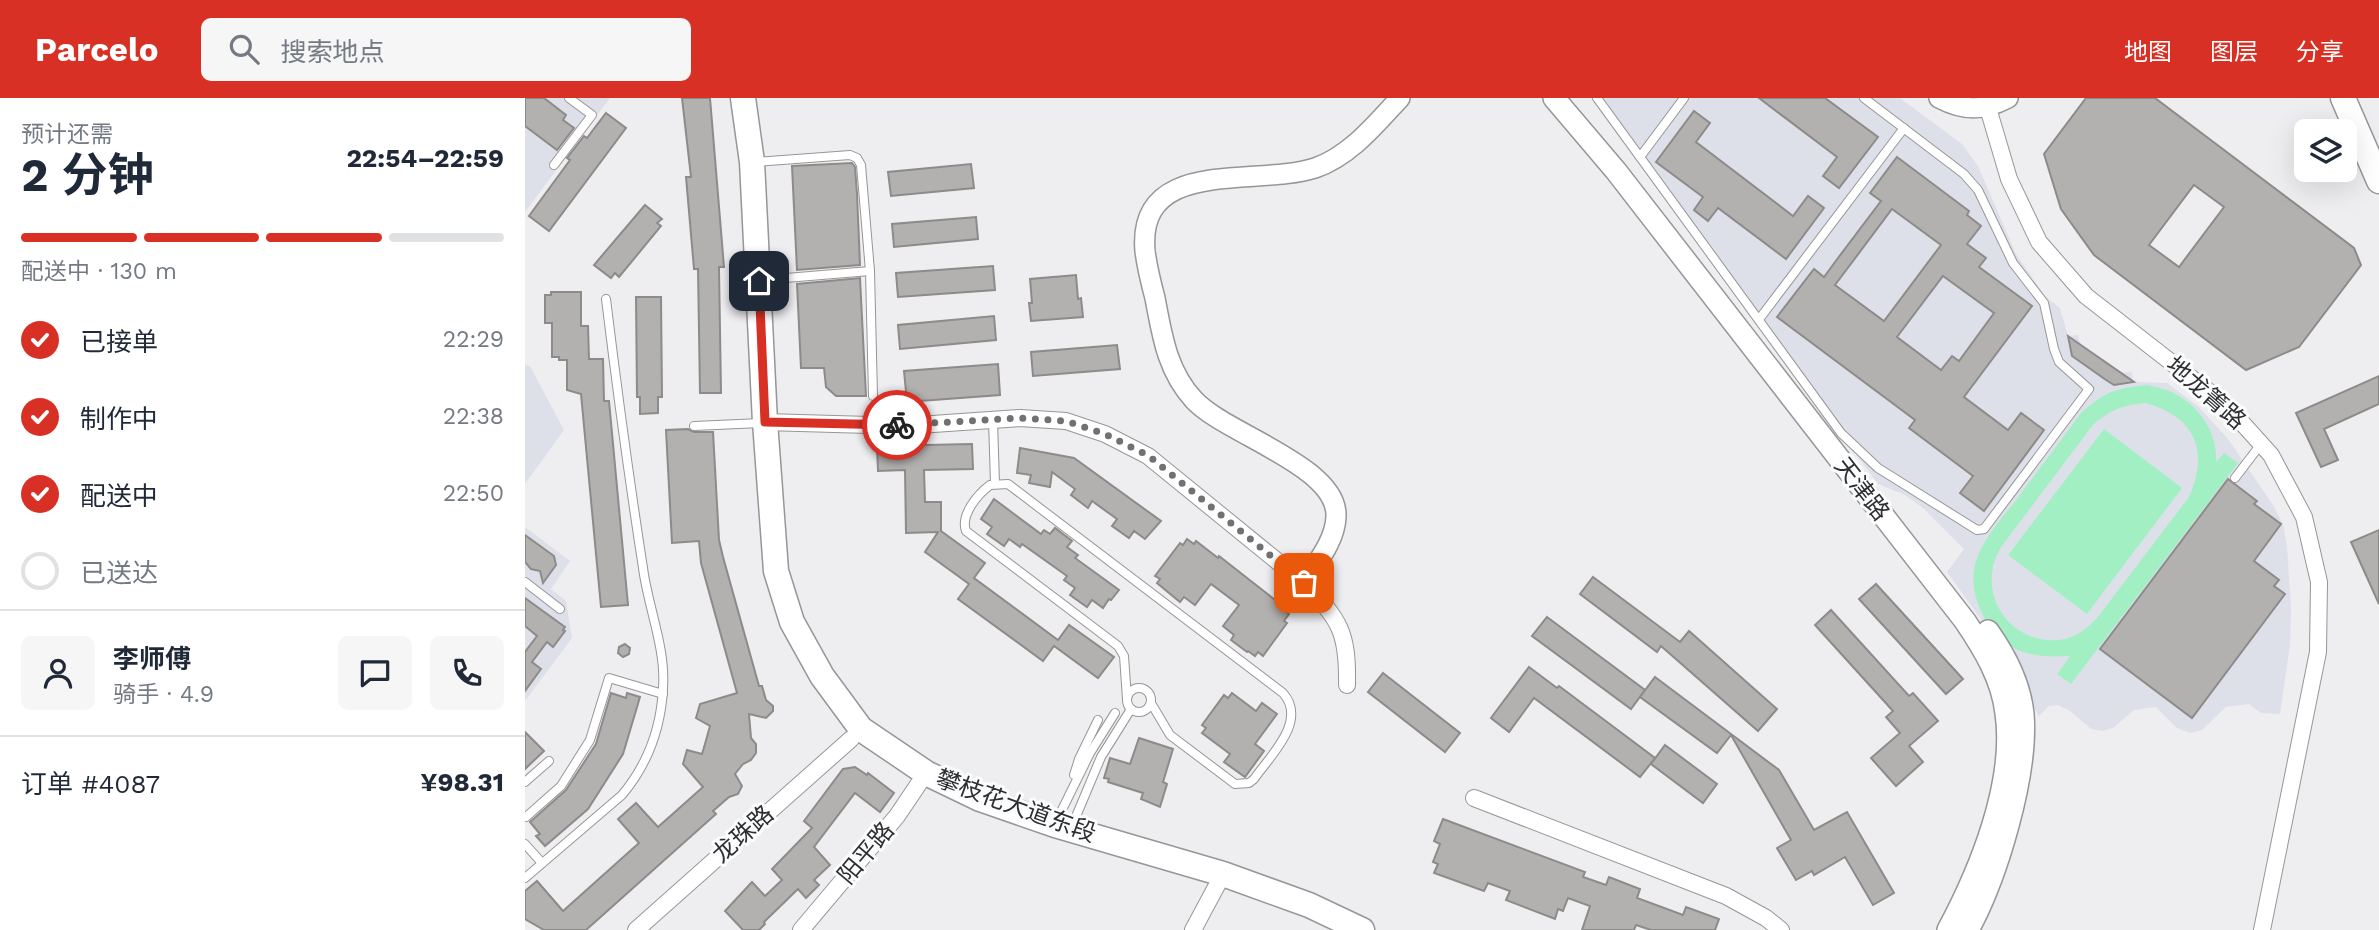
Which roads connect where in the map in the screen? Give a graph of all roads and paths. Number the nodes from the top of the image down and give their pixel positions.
1 (569, 98) edge
2 (727, 98) edge
3 (743, 98) edge
4 (1400, 98) edge
5 (1554, 98) edge
6 (1574, 98) edge
7 (1597, 98) edge
8 (1684, 98) edge
9 (1864, 98) edge
10 (1939, 98) edge
11 (2008, 98) edge
12 (2343, 98) edge
13 (1988, 108) junction
14 (1904, 128) junction
15 (1640, 157) junction
16 (752, 162) junction
17 (554, 165) dead end
18 (2379, 181) edge
19 (870, 271) junction
20 (759, 281) junction
21 (606, 299) dead end
22 (1760, 318) junction
23 (873, 396) dead end
24 (993, 420) junction
25 (757, 423) junction
26 (694, 426) dead end
27 (2261, 443) junction
28 (2235, 478) dead end
29 (995, 484) junction
30 (525, 582) edge
31 (1304, 583) junction
32 (560, 609) dead end
33 (1347, 685) dead end
34 (663, 694) junction
35 (1127, 699) junction
36 (1151, 703) junction
37 (1131, 709) junction
38 (1115, 713) dead end
39 (1098, 720) dead end
40 (851, 739) junction
41 (549, 761) dead end
42 (922, 779) junction
43 (525, 782) edge
44 (1068, 794) junction
45 (1474, 798) dead end
46 (526, 817) edge
47 (1063, 827) junction
48 (525, 844) edge
49 (542, 863) junction
50 (525, 878) edge
51 (1220, 880) junction
52 (636, 930) edge
53 (801, 930) edge
54 (1193, 930) edge
55 (1332, 930) edge
56 (1362, 930) edge
57 (1781, 930) edge
58 (1948, 930) edge
59 (1968, 930) edge
60 (2262, 930) edge

1 - 17 lane
2 - 25 main road, 攀枝花大道东段
3 - 16 main road, 攀枝花大道东段
4 - 31 street
5 - 58 main road, 天津路
6 - 59 main road
7 - 15 lane
8 - 15 lane
9 - 14 lane
10 - 13 street
11 - 13 street
12 - 18 main road
13 - 27 street, 地龙箐路
14 - 22 lane
14 - 22 lane
15 - 22 lane
16 - 19 lane
16 - 20 main road, 攀枝花大道东段
19 - 20 lane
19 - 23 lane
20 - 25 main road, 攀枝花大道东段
21 - 34 lane
24 - 25 street
24 - 29 lane
24 - 31 street
25 - 26 lane
25 - 40 main road, 攀枝花大道东段
25 - 42 main road, 攀枝花大道东段
27 - 28 lane
27 - 60 street, 地龙箐路
29 - 35 lane
29 - 36 lane
30 - 32 lane
31 - 33 street
34 - 46 lane
34 - 49 lane
35 - 36 lane
35 - 37 lane
36 - 37 lane
37 - 47 lane
38 - 44 lane
39 - 44 lane
40 - 42 main road, 攀枝花大道东段
40 - 52 street, 龙珠路
41 - 43 lane
42 - 47 main road, 攀枝花大道东段
42 - 51 main road, 攀枝花大道东段
42 - 53 street, 阳平路
44 - 47 lane
45 - 57 street
47 - 51 main road, 攀枝花大道东段
48 - 49 lane
49 - 50 lane
51 - 54 street
51 - 55 main road, 攀枝花大道东段
51 - 56 main road, 攀枝花大道东段

